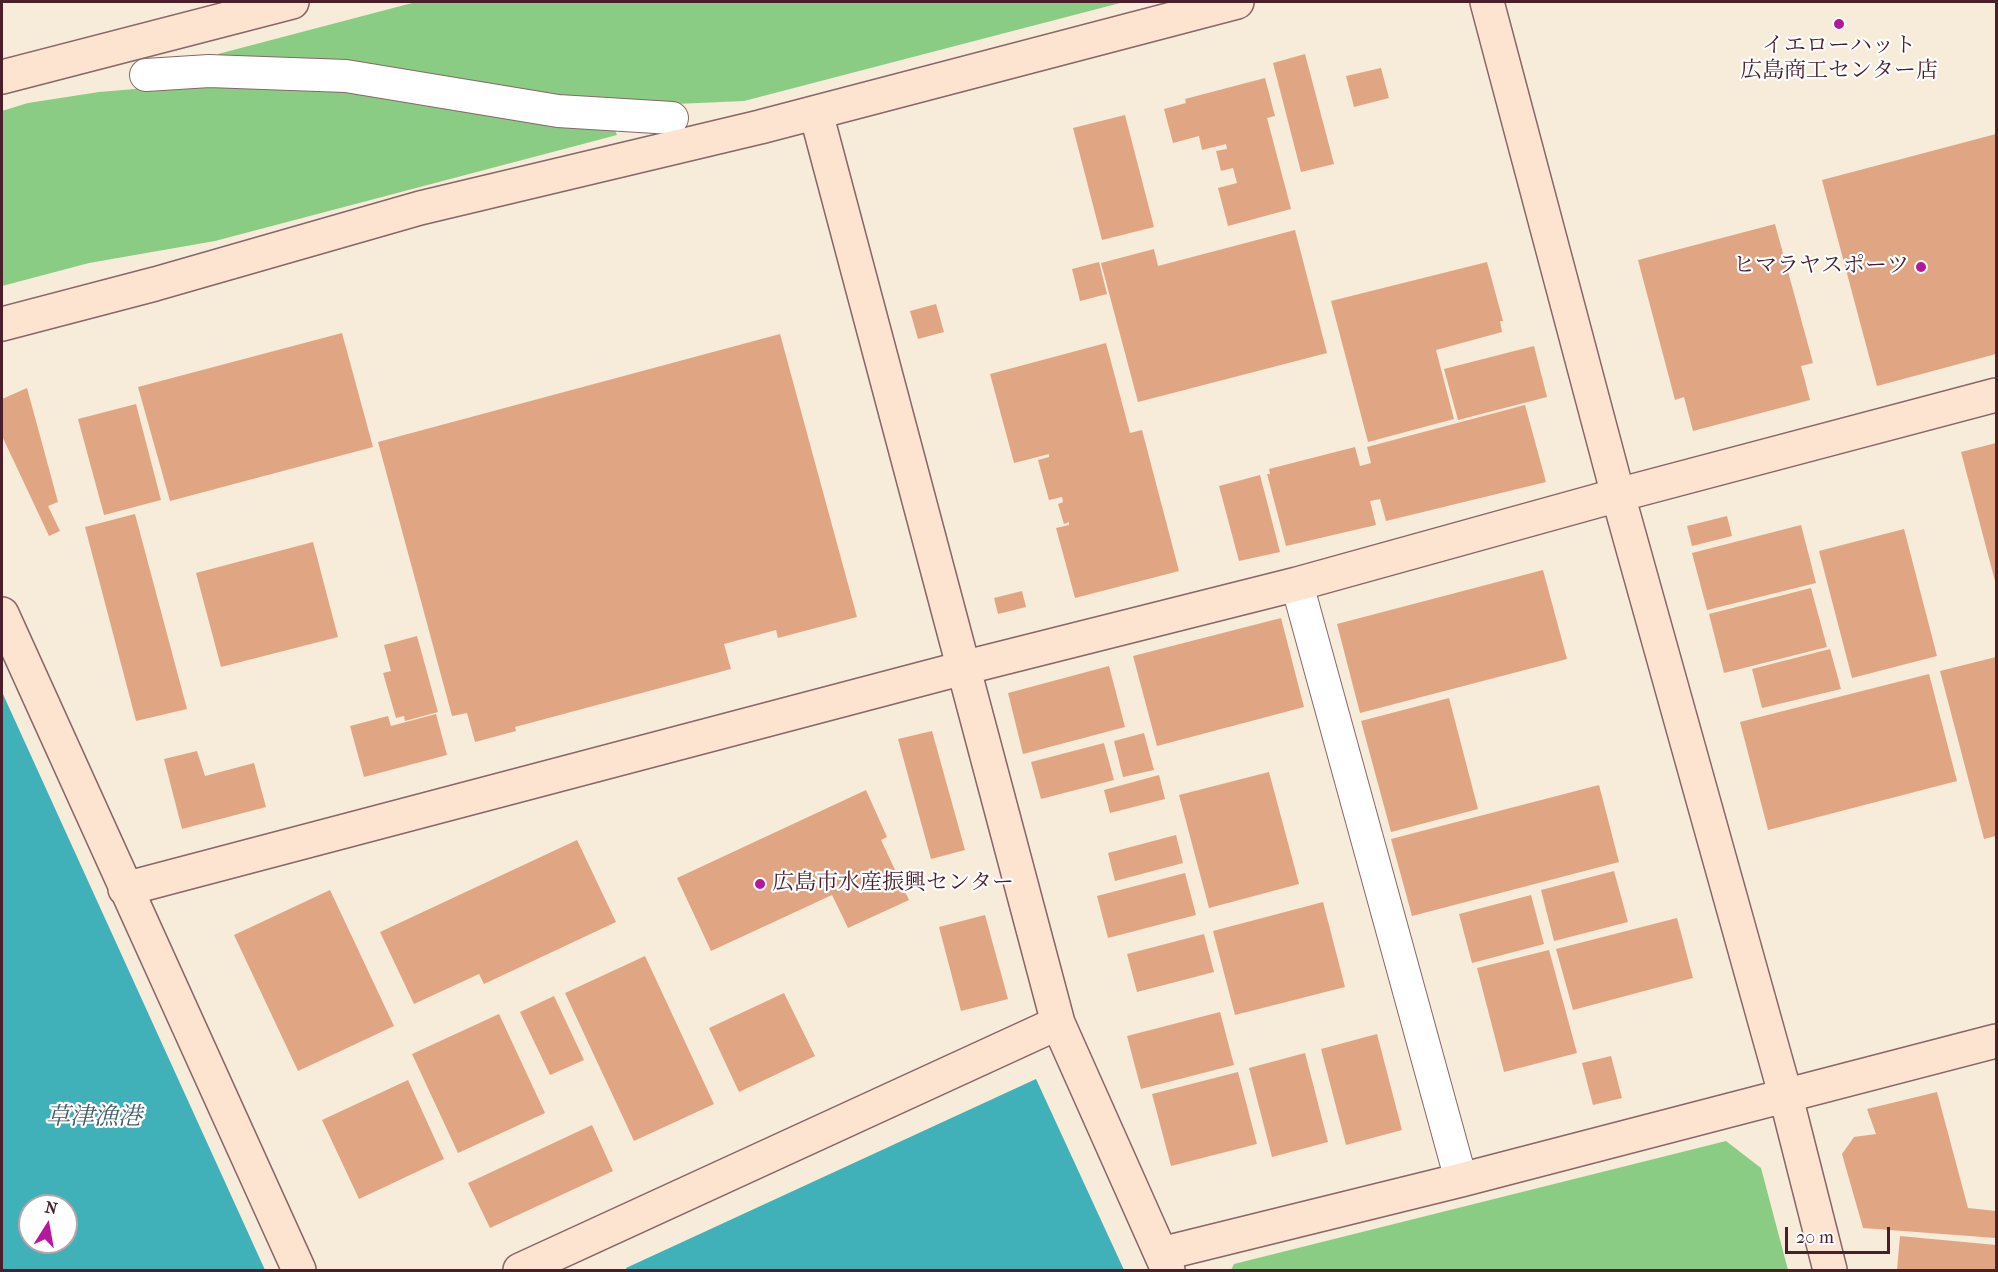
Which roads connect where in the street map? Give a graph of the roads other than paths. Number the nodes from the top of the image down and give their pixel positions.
1 (292, 2) edge
2 (1238, 2) edge
3 (1487, 2) edge
4 (146, 75) dead end
5 (2, 77) edge
6 (816, 113) junction
7 (672, 118) dead end
8 (2, 324) edge
9 (1996, 395) edge
10 (1618, 495) junction
11 (1297, 584) junction
12 (2, 614) edge
13 (963, 668) junction
14 (125, 889) junction
15 (1058, 1023) junction
16 (1996, 1041) edge
17 (1786, 1097) junction
18 (1461, 1180) junction
19 (1164, 1262) edge
20 (528, 1269) edge
21 (299, 1270) edge
22 (1830, 1270) edge

1 - 5 street
2 - 6 street
3 - 10 street
4 - 7 street
6 - 8 street
6 - 13 street
9 - 10 street
10 - 11 street
10 - 17 street
11 - 13 street
11 - 18 street
12 - 14 street
13 - 14 street
13 - 15 street
14 - 21 street
15 - 19 street
15 - 20 street
16 - 17 street
17 - 18 street
17 - 22 street
18 - 19 street

